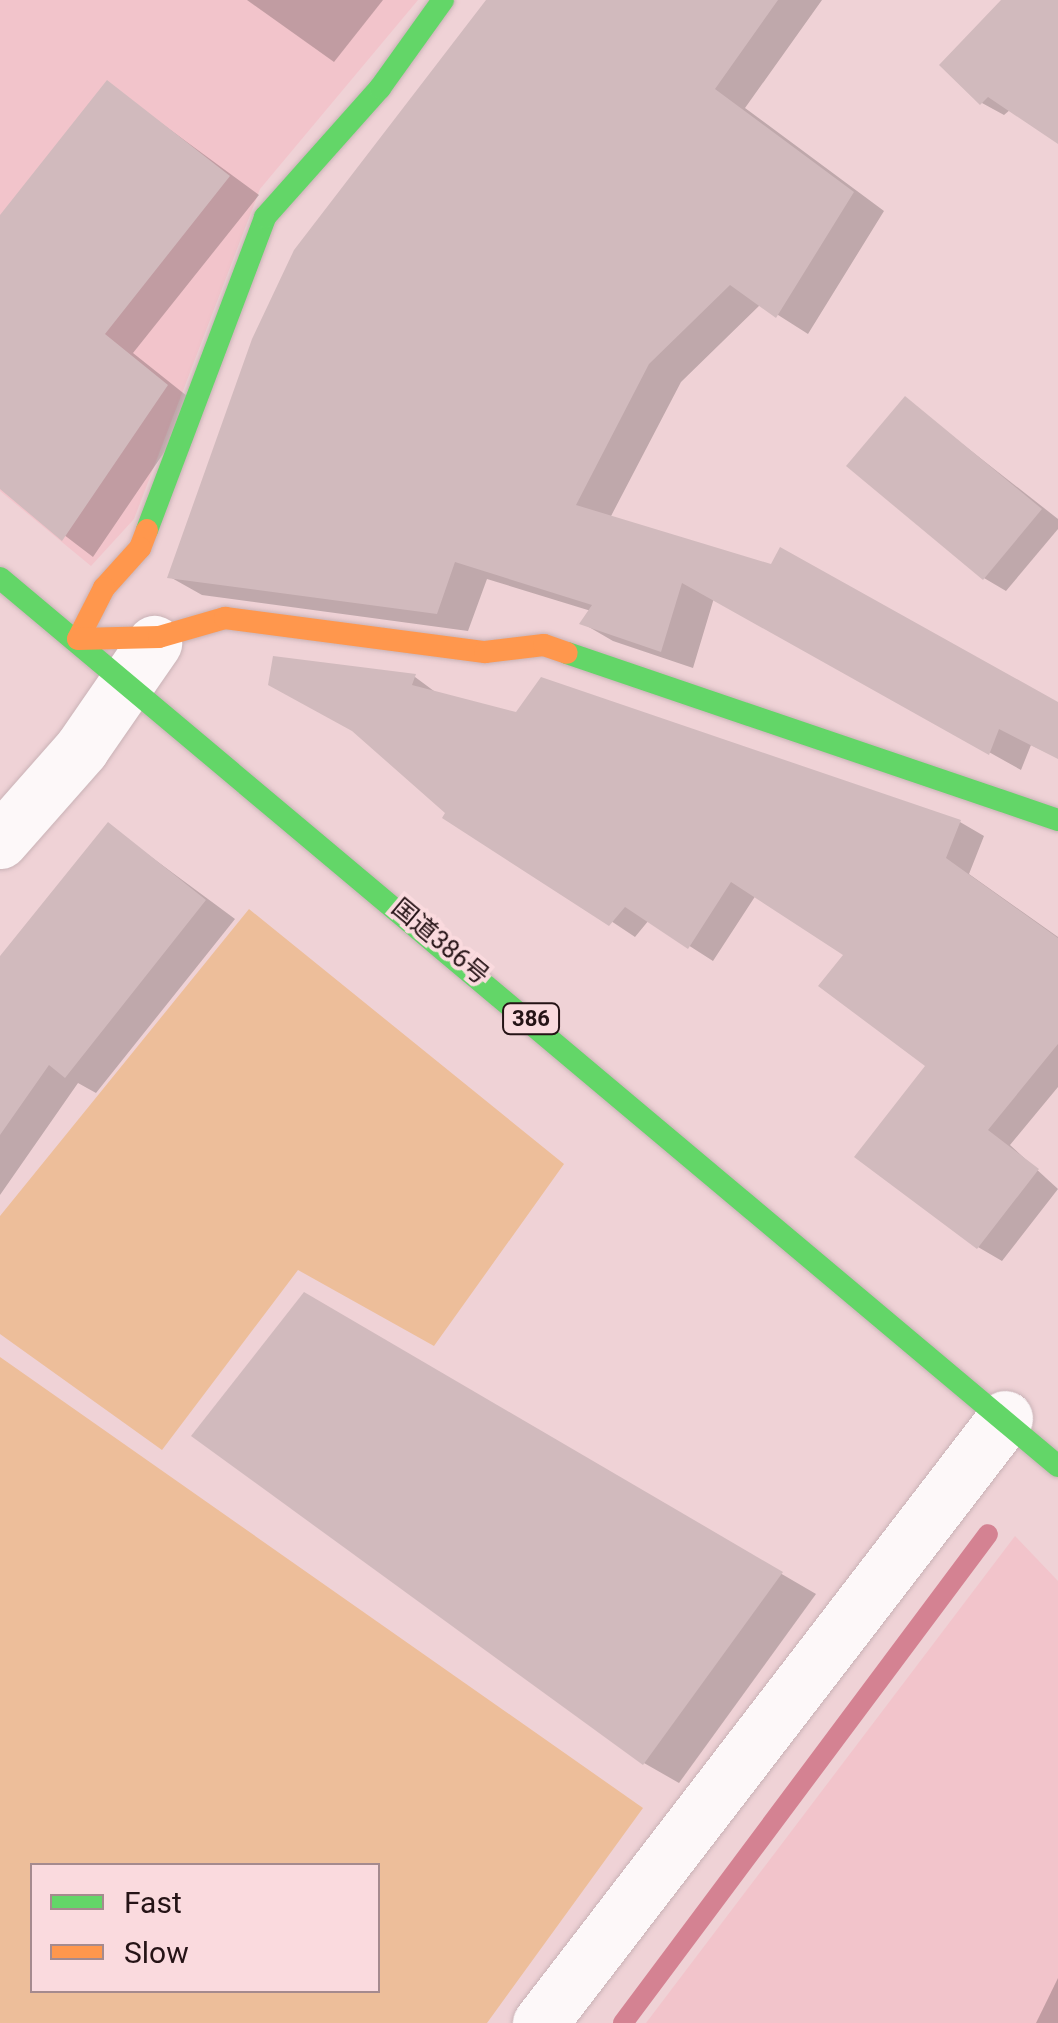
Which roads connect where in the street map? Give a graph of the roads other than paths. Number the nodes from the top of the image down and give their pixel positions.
1 (443, 0) edge
2 (0, 578) edge
3 (78, 639) junction
4 (144, 659) junction
5 (1058, 820) edge
6 (0, 841) edge
7 (1005, 1418) junction
8 (1058, 1466) edge
9 (540, 2023) edge

1 - 3 main road
2 - 3 main road, 国道386号 / 386
3 - 4 main road, 国道386号 / 386
3 - 4 main road
4 - 5 main road
4 - 6 street
4 - 7 main road, 国道386号 / 386
7 - 8 main road, 国道386号 / 386
7 - 9 street

